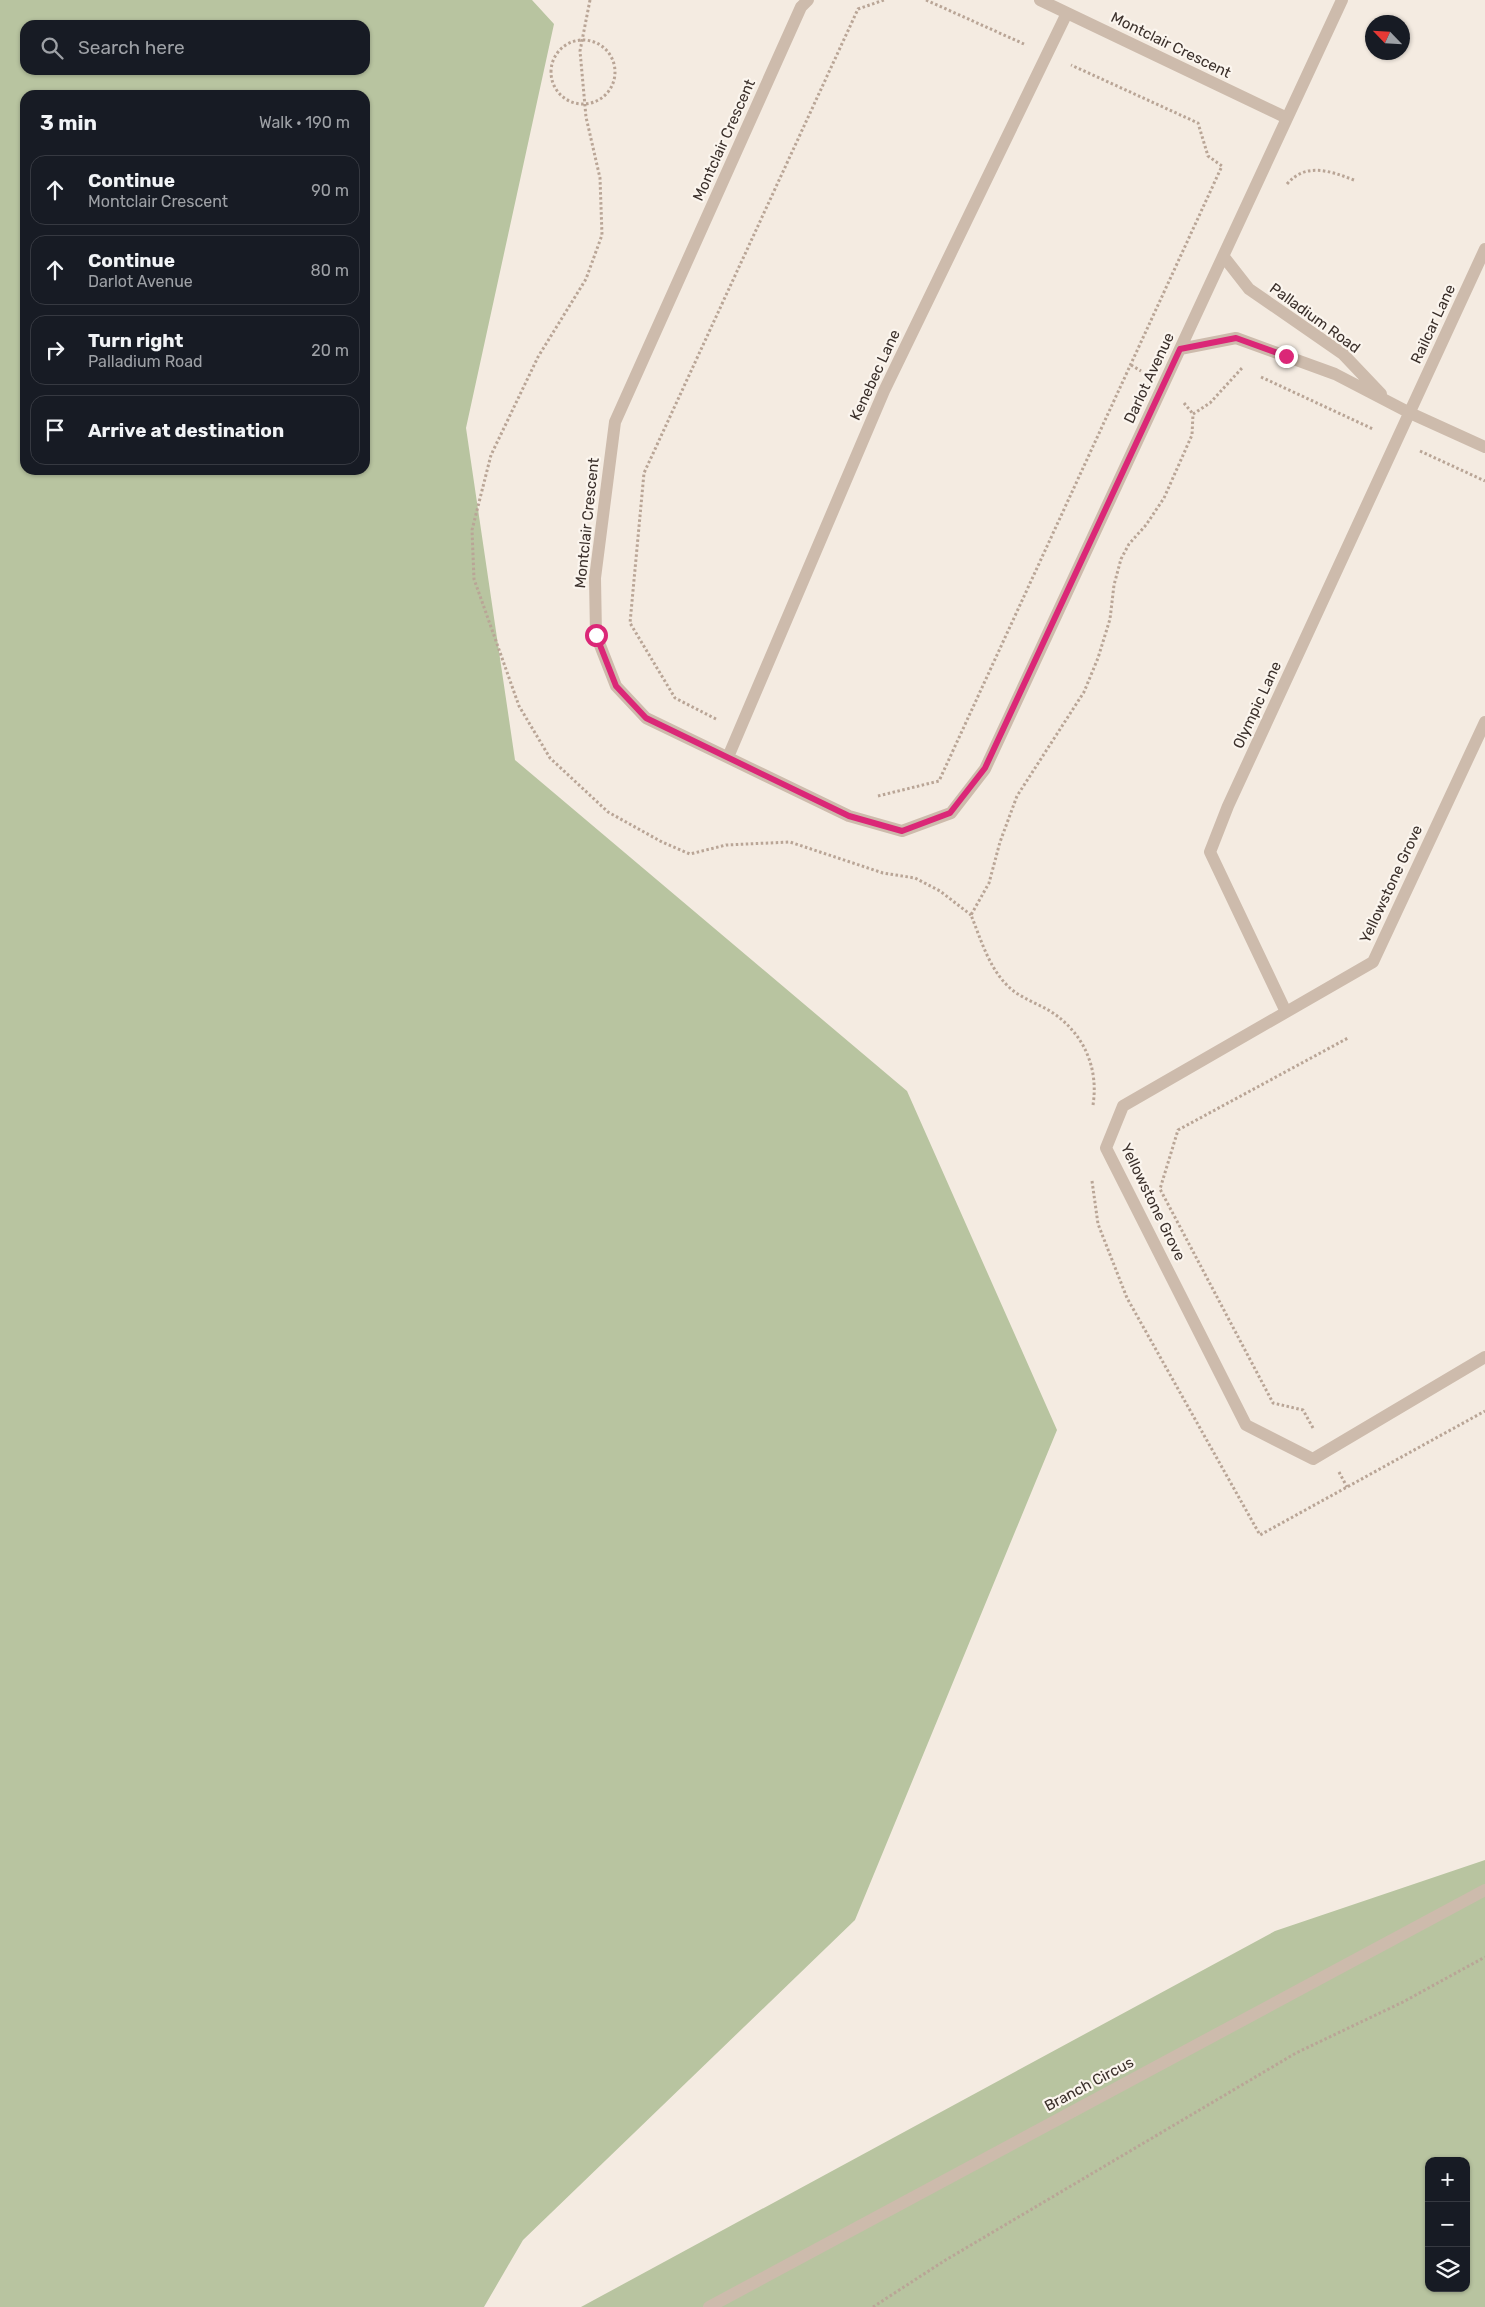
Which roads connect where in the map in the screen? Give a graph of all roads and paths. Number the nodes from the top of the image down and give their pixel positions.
1 (808, 0) edge
2 (1040, 0) edge
3 (1342, 0) edge
4 (1067, 13) junction
5 (615, 61) joint
6 (1287, 118) junction
7 (1354, 180) dead end
8 (1281, 190) dead end
9 (1485, 249) edge
10 (1224, 257) junction
11 (1236, 338) junction
12 (1180, 349) junction
13 (1242, 368) junction
14 (1250, 372) dead end
15 (1259, 376) dead end
16 (1390, 403) junction
17 (1410, 413) junction
18 (1397, 440) junction
19 (1485, 447) edge
20 (1485, 481) edge
21 (1485, 722) edge
22 (728, 757) junction
23 (985, 768) joint
24 (1286, 1012) junction
25 (1348, 1038) dead end
26 (1092, 1112) dead end
27 (1090, 1172) dead end
28 (1485, 1357) edge
29 (1485, 1411) edge
30 (1327, 1451) junction
31 (1347, 1487) junction
32 (1485, 1890) edge
33 (1485, 1957) edge
34 (709, 2307) edge
35 (873, 2307) edge

1 - 22 street, Montclair Crescent
2 - 4 street, Montclair Crescent
3 - 6 street, Darlot Avenue
4 - 6 street, Montclair Crescent
4 - 22 street, Kenebec Lane
5 - 5 path
6 - 10 street, Darlot Avenue
7 - 8 path
9 - 17 street, Railcar Lane
10 - 12 street, Darlot Avenue
10 - 16 street, Palladium Road
11 - 12 street
11 - 13 path
11 - 16 street, Palladium Road
12 - 23 street, Darlot Avenue
13 - 14 path
13 - 26 path
15 - 18 path
16 - 17 street, Palladium Road
17 - 18 street, Olympic Lane
17 - 19 street, Palladium Road
18 - 20 path
18 - 24 street, Olympic Lane
21 - 24 street, Yellowstone Grove
22 - 23 street, Montclair Crescent
24 - 30 street, Yellowstone Grove
25 - 30 path
27 - 31 path
28 - 30 street, Yellowstone Grove
29 - 31 path
30 - 31 path
32 - 34 street, Branch Circus
33 - 35 path

